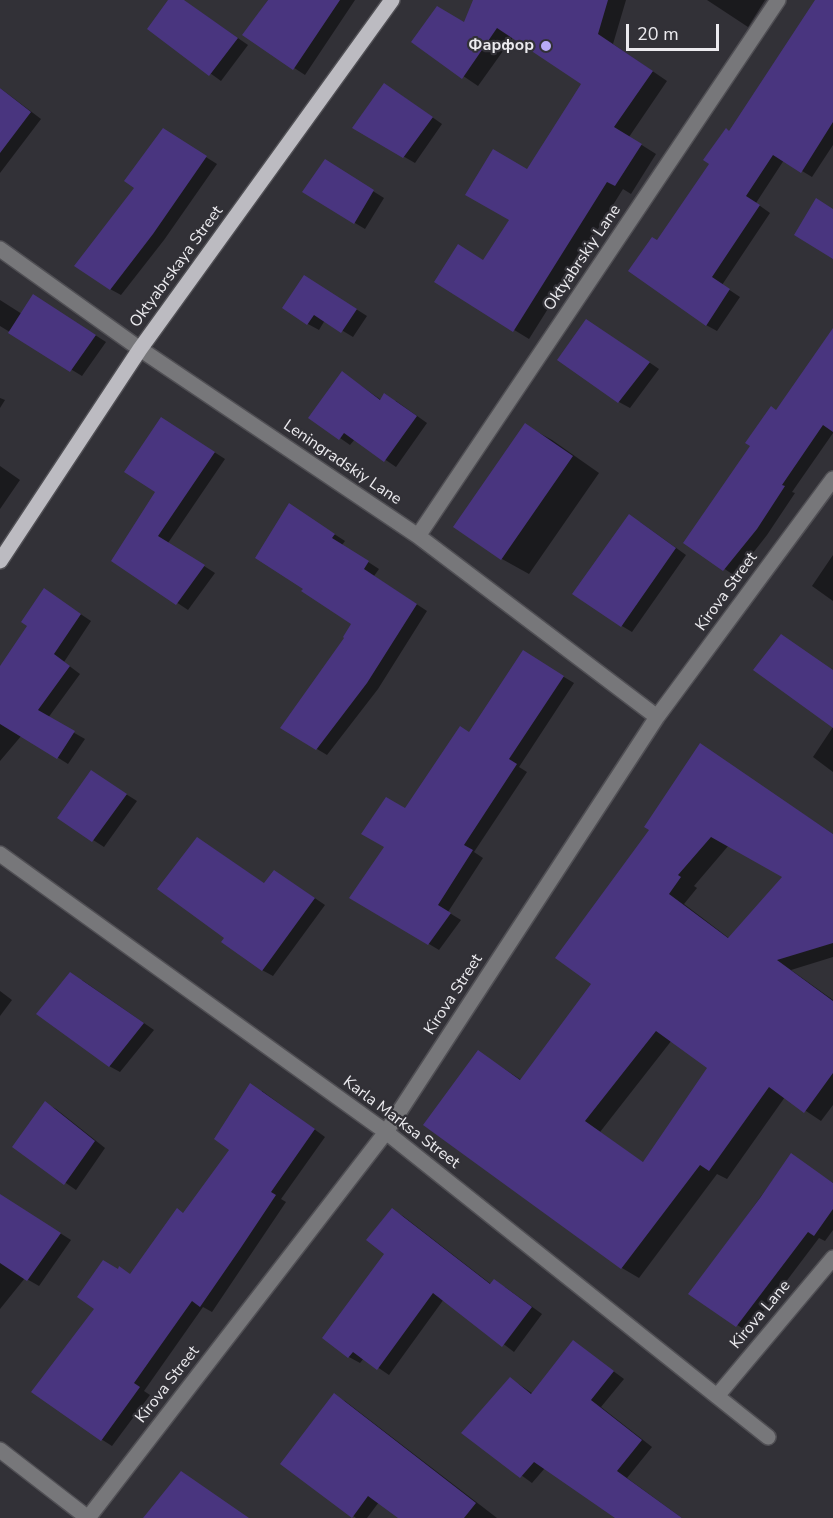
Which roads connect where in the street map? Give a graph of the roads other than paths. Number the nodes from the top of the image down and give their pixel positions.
1 (392, 0) edge
2 (778, 0) edge
3 (0, 249) edge
4 (140, 349) junction
5 (833, 479) edge
6 (418, 536) junction
7 (0, 561) edge
8 (657, 717) junction
9 (0, 854) edge
10 (386, 1132) junction
11 (833, 1258) edge
12 (717, 1395) junction
13 (768, 1437) dead end
14 (0, 1450) edge
15 (88, 1518) edge

1 - 4 main road, Oktyabrskaya Street
2 - 6 street, Oktyabrskiy Lane
3 - 4 street, Leningradskiy Lane
4 - 6 street, Leningradskiy Lane
4 - 7 main road, Oktyabrskaya Street
5 - 8 street, Kirova Street
6 - 8 street, Leningradskiy Lane
8 - 10 street, Kirova Street
9 - 10 street, Karla Marksa Street
10 - 12 street, Karla Marksa Street
10 - 15 street, Kirova Street
11 - 12 street, Kirova Lane
12 - 13 street, Karla Marksa Street
14 - 15 street

